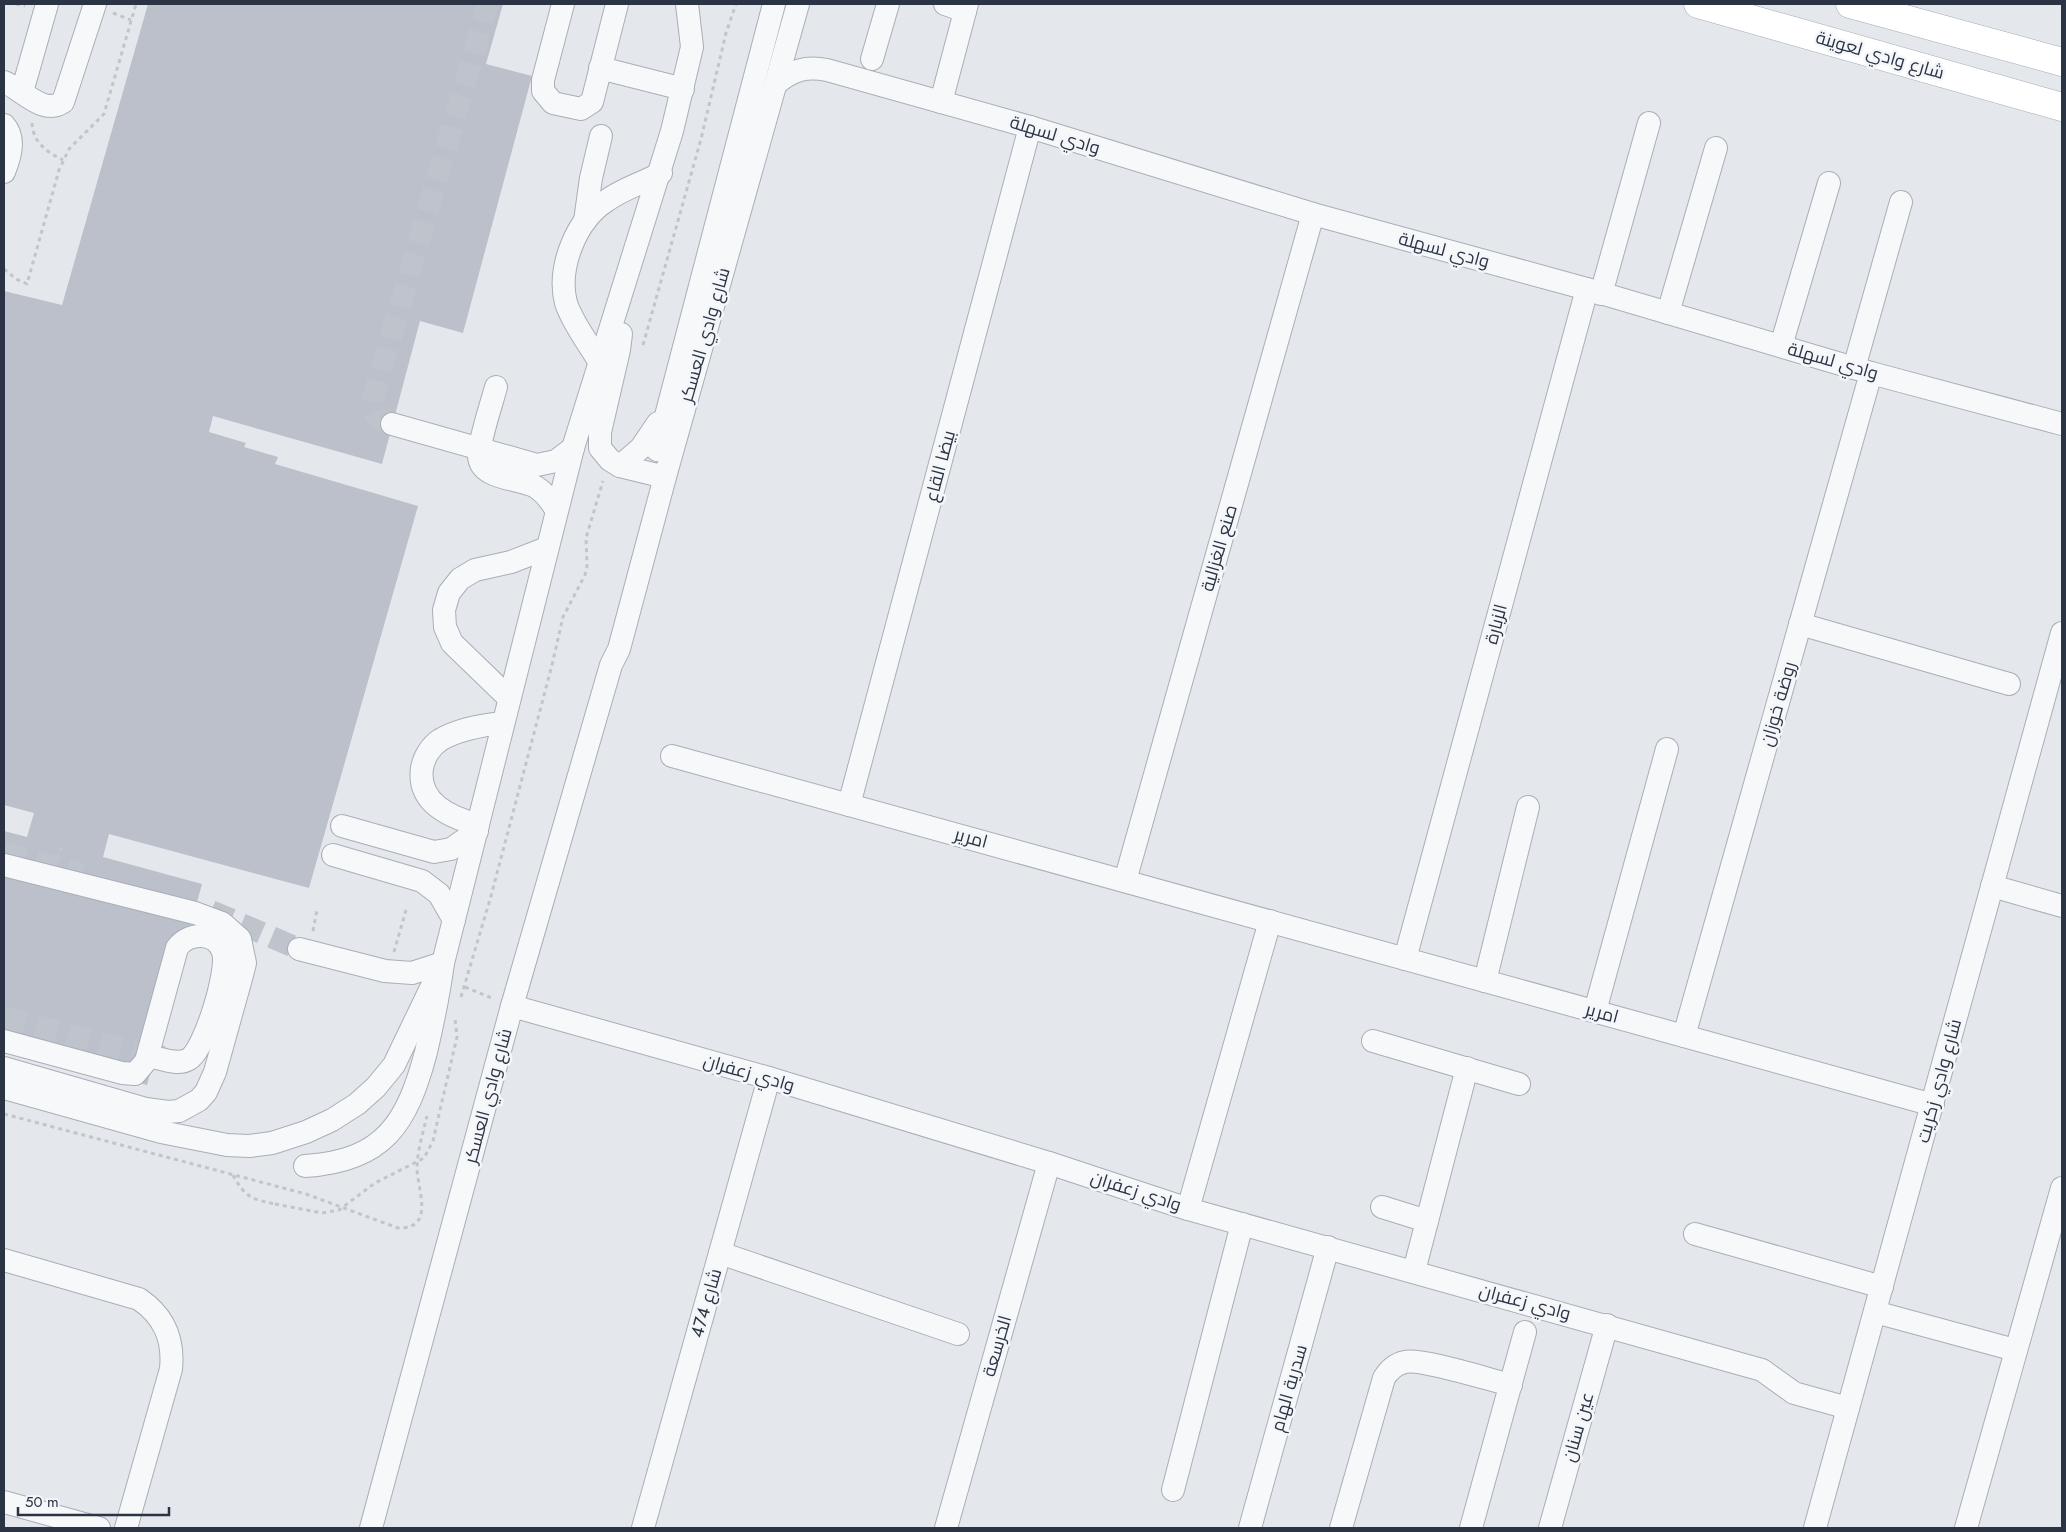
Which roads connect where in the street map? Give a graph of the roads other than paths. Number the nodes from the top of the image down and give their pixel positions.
1 (47, 4) edge
2 (95, 4) edge
3 (563, 4) edge
4 (617, 4) edge
5 (687, 4) edge
6 (774, 4) edge
7 (798, 4) edge
8 (888, 4) edge
9 (1698, 4) edge
10 (1850, 4) edge
11 (959, 6) edge
12 (790, 34) junction
13 (872, 59) dead end
14 (2062, 62) edge
15 (600, 68) junction
16 (827, 70) junction
17 (776, 84) junction
18 (13, 87) edge
19 (683, 89) junction
20 (941, 102) junction
21 (2062, 107) edge
22 (1649, 123) dead end
23 (4, 125) edge
24 (1030, 127) junction
25 (601, 136) dead end
26 (1716, 148) dead end
27 (6, 158) edge
28 (661, 173) junction
29 (1829, 183) dead end
30 (1901, 202) dead end
31 (1313, 214) junction
32 (585, 221) junction
33 (1594, 292) junction
34 (1668, 313) junction
35 (615, 314) junction
36 (1781, 346) junction
37 (600, 363) junction
38 (1863, 370) junction
39 (496, 387) dead end
40 (668, 402) junction
41 (392, 424) tunnel mouth
42 (2062, 424) edge
43 (573, 448) junction
44 (480, 450) junction
45 (620, 466) junction
46 (658, 476) junction
47 (556, 510) junction
48 (547, 548) junction
49 (1800, 624) junction
50 (2062, 633) edge
51 (2009, 684) dead end
52 (509, 698) junction
53 (503, 723) junction
54 (1667, 749) dead end
55 (672, 756) dead end
56 (849, 805) junction
57 (1528, 807) dead end
58 (342, 826) dead end
59 (477, 828) junction
60 (333, 855) dead end
61 (4, 865) edge
62 (1125, 881) junction
63 (1992, 886) junction
64 (2062, 906) edge
65 (454, 920) junction
66 (1270, 921) junction
67 (306, 943) tunnel mouth
68 (1405, 959) junction
69 (443, 962) junction
70 (1485, 980) junction
71 (512, 1006) junction
72 (1595, 1011) junction
73 (1684, 1036) junction
74 (1373, 1040) dead end
75 (4, 1041) edge
76 (152, 1057) dead end
77 (4, 1068) edge
78 (1467, 1068) junction
79 (769, 1078) junction
80 (1519, 1084) dead end
81 (4, 1088) edge
82 (1933, 1105) junction
83 (1049, 1163) junction
84 (305, 1166) dead end
85 (2062, 1188) edge
86 (1188, 1208) junction
87 (1382, 1208) dead end
88 (1427, 1221) junction
89 (1242, 1224) junction
90 (1695, 1234) dead end
91 (1328, 1247) junction
92 (720, 1253) junction
93 (4, 1260) edge
94 (1414, 1271) junction
95 (1882, 1287) junction
96 (1875, 1312) junction
97 (1607, 1325) junction
98 (1525, 1332) dead end
99 (958, 1334) dead end
100 (2015, 1350) junction
101 (1511, 1385) junction
102 (1848, 1408) junction
103 (1172, 1490) dead end
104 (4, 1502) edge
105 (99, 1528) edge
106 (126, 1528) edge
107 (370, 1528) edge
108 (644, 1528) edge
109 (946, 1528) edge
110 (1250, 1528) edge
111 (1341, 1528) edge
112 (1471, 1528) edge
113 (1550, 1528) edge
114 (1815, 1528) edge
115 (1966, 1528) edge

1 - 18 street
2 - 18 street
3 - 15 street
4 - 15 street
5 - 19 street
6 - 40 street, شارع وادي العسكر
7 - 12 street, شارع وادي العسكر
8 - 13 street
9 - 21 main road, شارع وادي لعوينة
10 - 14 main road
11 - 20 street
12 - 16 street, وادي لسهلة
12 - 17 street, شارع وادي العسكر
15 - 19 street
16 - 17 street, وادي لسهلة
16 - 20 street, وادي لسهلة
17 - 46 street, شارع وادي العسكر
19 - 28 street
20 - 24 street, وادي لسهلة
22 - 33 street, الزبارة
23 - 27 street
24 - 31 street, وادي لسهلة
24 - 56 street, بيضا القاع
25 - 32 street
26 - 34 street
28 - 32 street
28 - 35 street
29 - 36 street
30 - 38 street, روضة خوزان
31 - 33 street, وادي لسهلة
31 - 62 street, صنع الغزالية
32 - 37 street
33 - 34 street, وادي لسهلة
33 - 68 street, الزبارة
34 - 36 street, وادي لسهلة
35 - 37 street
35 - 45 street
36 - 38 street, وادي لسهلة
37 - 43 street
38 - 42 street, وادي لسهلة
38 - 49 street, روضة خوزان
39 - 44 street
40 - 45 street
40 - 46 street, شارع وادي العسكر
41 - 44 street
43 - 44 street
43 - 47 street
44 - 47 street
45 - 46 street
46 - 71 street, شارع وادي العسكر
47 - 48 street
48 - 52 street
48 - 52 street
49 - 51 street
49 - 73 street, روضة خوزان
50 - 63 street, شارع وادي زكريت
52 - 53 street
53 - 59 street
53 - 59 street
54 - 72 street
55 - 56 street, امرير
56 - 62 street, امرير
57 - 70 street
58 - 59 street
59 - 65 street
60 - 65 street
61 - 77 street
62 - 66 street, امرير
63 - 64 street
63 - 82 street, شارع وادي زكريت
65 - 69 street
66 - 68 street, امرير
66 - 86 street
67 - 69 street
68 - 70 street, امرير
69 - 81 street
69 - 84 street
70 - 72 street, امرير
71 - 79 street, وادي زعفران
71 - 107 street, شارع وادي العسكر
72 - 73 street, امرير
73 - 82 street, امرير
74 - 78 street
75 - 76 street
78 - 80 street
78 - 88 street
79 - 83 street, وادي زعفران
79 - 92 street, شارع 474
82 - 95 street, شارع وادي زكريت
83 - 86 street, وادي زعفران
83 - 109 street, الخرسعة
85 - 100 street
86 - 89 street, وادي زعفران
87 - 88 street
88 - 94 street
89 - 91 street, وادي زعفران
89 - 103 street
90 - 95 street
91 - 94 street, وادي زعفران
91 - 110 street, سدرية الهام
92 - 99 street
92 - 108 street, شارع 474
93 - 106 street
94 - 97 street, وادي زعفران
95 - 96 street, شارع وادي زكريت
96 - 100 street
96 - 102 street, شارع وادي زكريت
97 - 102 street, وادي زعفران
97 - 113 street, عين سنان
98 - 101 street
100 - 115 street
101 - 111 street
101 - 112 street
102 - 114 street, شارع وادي زكريت
104 - 105 street

